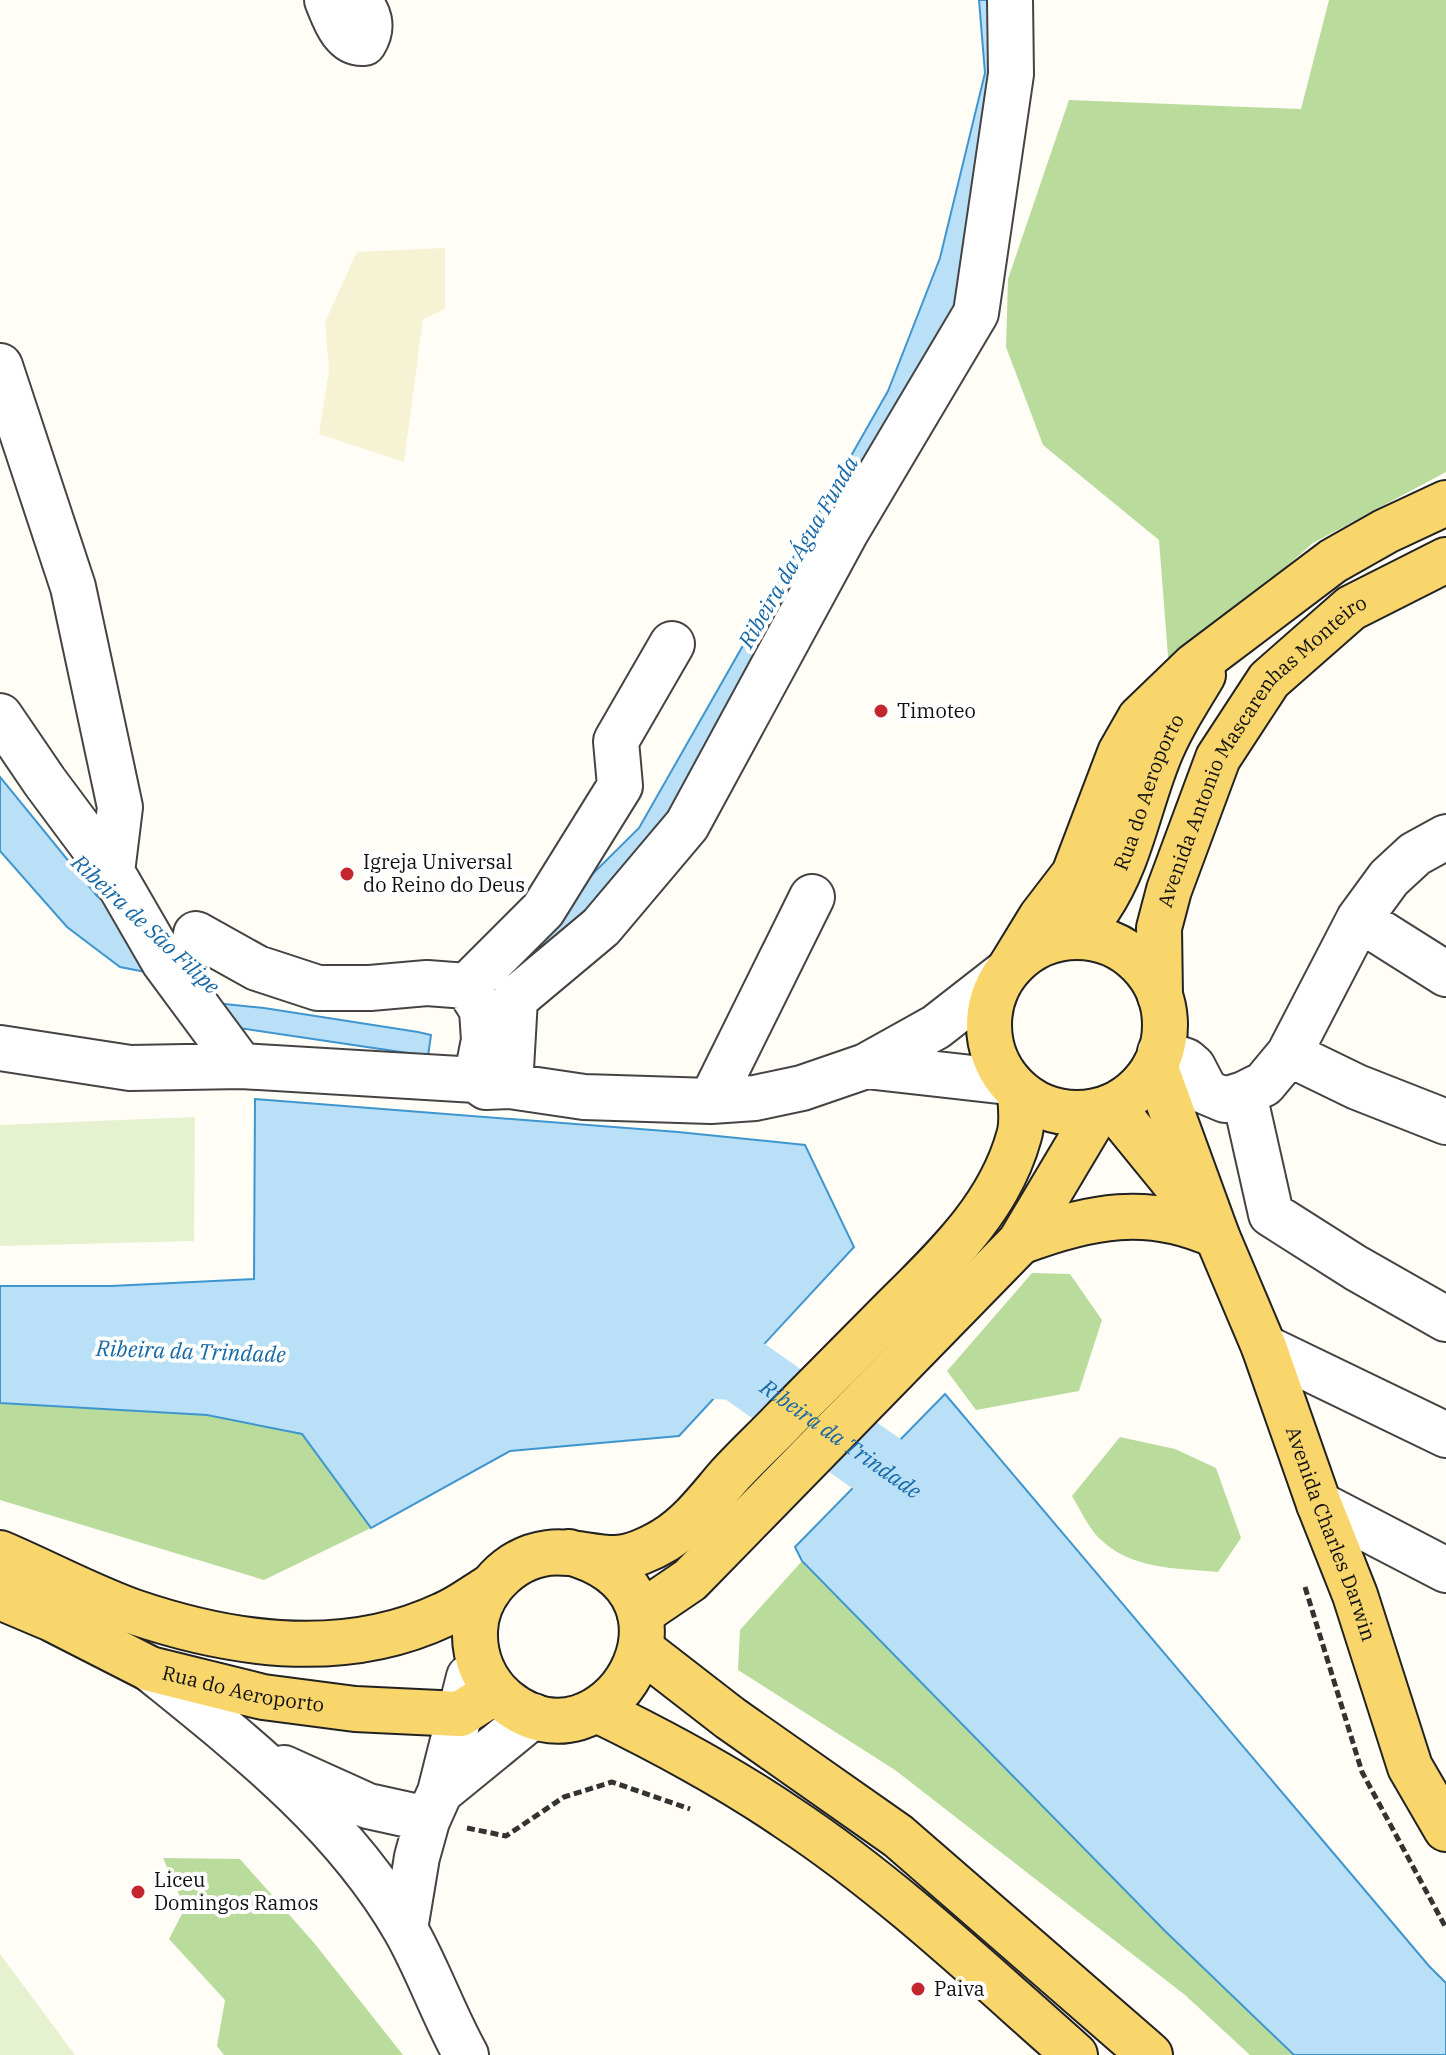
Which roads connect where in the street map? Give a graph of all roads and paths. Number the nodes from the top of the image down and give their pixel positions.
1 (327, 0) edge
2 (355, 0) edge
3 (1010, 0) edge
4 (0, 366) edge
5 (1446, 503) edge
6 (1446, 560) edge
7 (672, 644) dead end
8 (1220, 646) junction
9 (0, 716) edge
10 (1446, 837) edge
11 (112, 872) junction
12 (812, 897) dead end
13 (1359, 919) junction
14 (196, 934) dead end
15 (1074, 936) junction
16 (1008, 970) junction
17 (1446, 974) edge
18 (467, 986) junction
19 (1160, 996) junction
20 (2, 1051) edge
21 (1289, 1054) junction
22 (1158, 1059) junction
23 (241, 1066) junction
24 (866, 1066) junction
25 (491, 1085) junction
26 (1014, 1088) junction
27 (1244, 1094) junction
28 (711, 1101) junction
29 (1105, 1108) junction
30 (1446, 1122) edge
31 (1217, 1236) junction
32 (1020, 1242) junction
33 (1446, 1319) edge
34 (1264, 1347) junction
35 (1446, 1435) edge
36 (1319, 1504) junction
37 (569, 1552) junction
38 (0, 1553) edge
39 (1446, 1570) edge
40 (490, 1587) junction
41 (0, 1597) edge
42 (640, 1632) junction
43 (150, 1669) junction
44 (478, 1703) junction
45 (597, 1710) junction
46 (533, 1716) junction
47 (257, 1756) junction
48 (433, 1807) junction
49 (696, 1811) dead end
50 (1446, 1829) edge
51 (405, 1929) junction
52 (466, 2055) edge
53 (1075, 2055) edge
54 (1150, 2055) edge

1 - 2 street
3 - 25 street
4 - 11 street
5 - 8 main road
6 - 19 main road, Avenida Antonio Mascarenhas Monteiro
7 - 18 street
8 - 15 main road, Rua do Aeroporto
8 - 16 main road
9 - 11 street
10 - 13 street
11 - 23 street
12 - 28 street
13 - 17 street
13 - 21 street
14 - 18 street
15 - 16 main road
15 - 19 main road
16 - 24 street
16 - 26 main road
18 - 25 street
19 - 22 main road
20 - 23 street
21 - 27 street
21 - 30 street
22 - 27 street
22 - 29 main road
22 - 31 main road
23 - 25 street
24 - 26 street
24 - 28 street
25 - 28 street
26 - 29 main road
26 - 37 main road
27 - 33 street
29 - 31 main road
29 - 32 main road
31 - 32 main road
31 - 34 main road, Avenida Charles Darwin
32 - 42 main road
34 - 35 street
34 - 36 main road, Avenida Charles Darwin
36 - 39 street
36 - 50 main road, Avenida Charles Darwin
37 - 40 main road
37 - 42 main road
38 - 40 main road
40 - 44 main road
41 - 43 main road, Rua do Aeroporto
42 - 45 main road
42 - 54 main road
43 - 44 main road, Rua do Aeroporto
43 - 47 street
44 - 46 main road
44 - 48 street
45 - 46 main road
45 - 53 main road
46 - 48 street
47 - 48 street
47 - 51 street
48 - 49 path
48 - 51 street
51 - 52 street

